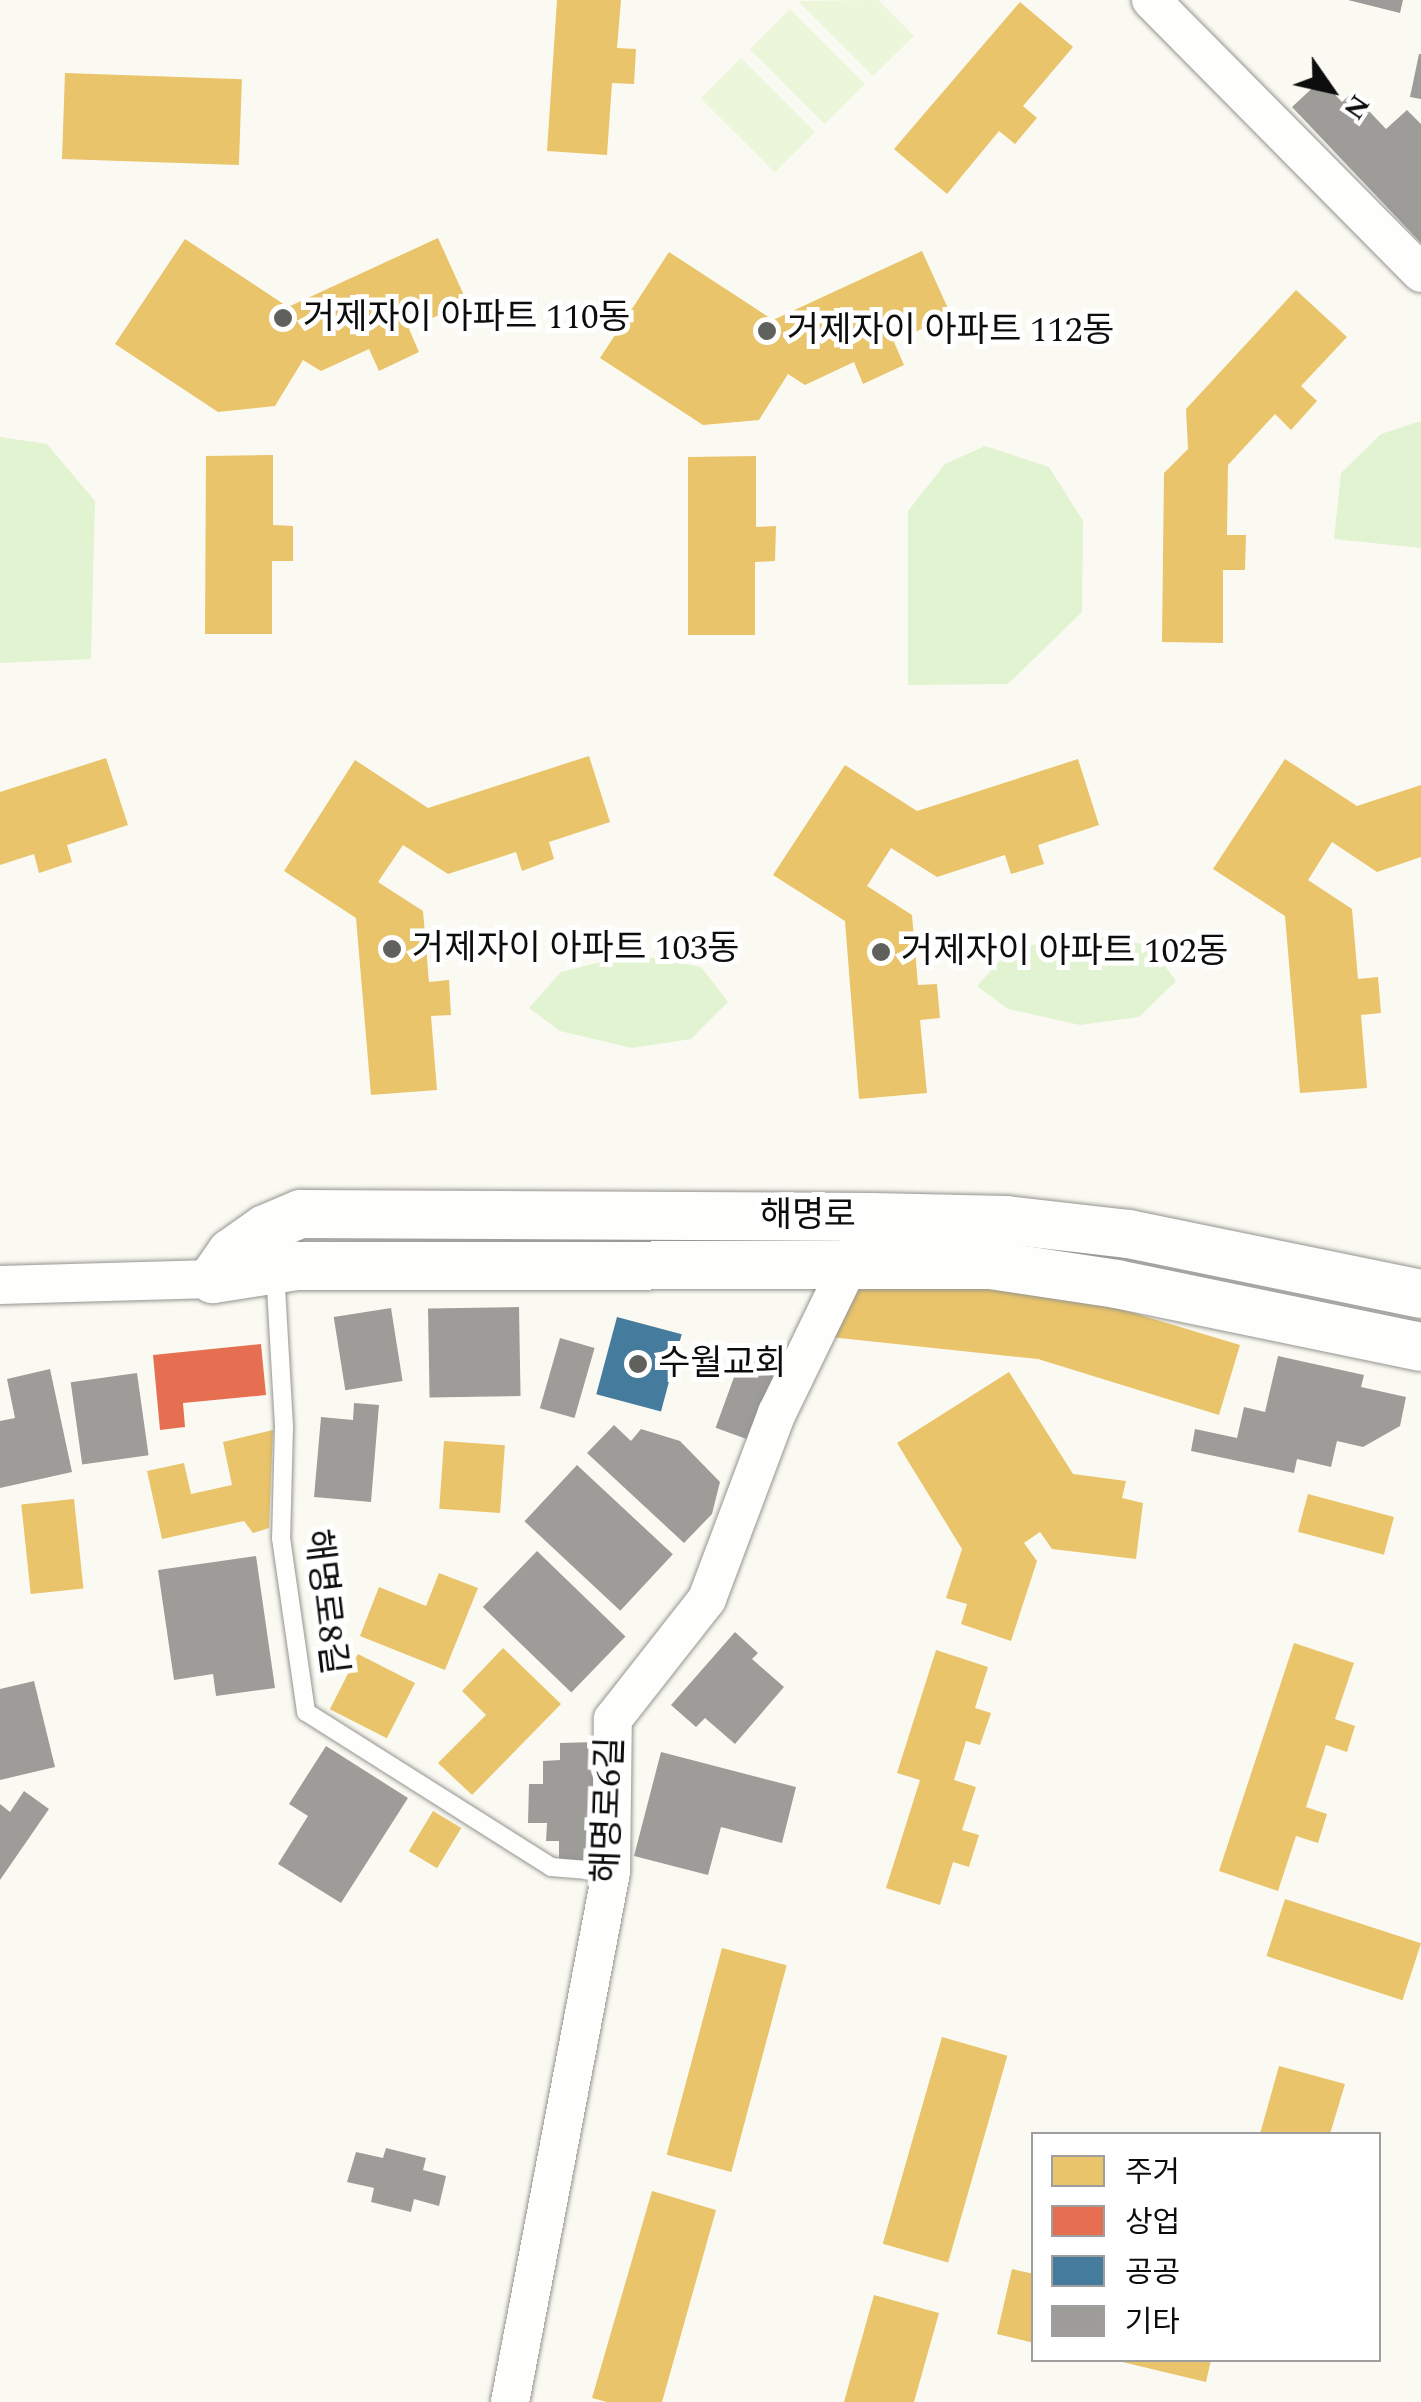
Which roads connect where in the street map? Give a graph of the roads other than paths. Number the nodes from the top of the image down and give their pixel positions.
1 (1151, 0) edge
2 (1421, 274) edge
3 (872, 1217) junction
4 (849, 1264) junction
5 (275, 1270) junction
6 (213, 1279) junction
7 (0, 1285) edge
8 (1421, 1294) edge
9 (1421, 1347) edge
10 (611, 1872) junction
11 (510, 2402) edge

1 - 2 street
3 - 4 street, 해명로6길
3 - 6 street, 해명로
3 - 8 street, 해명로
4 - 5 street, 해명로
4 - 9 street, 해명로
4 - 10 street, 해명로6길
5 - 6 street, 해명로
5 - 10 lane, 해명로8길
6 - 7 street, 해명로
10 - 11 street, 해명로6길

